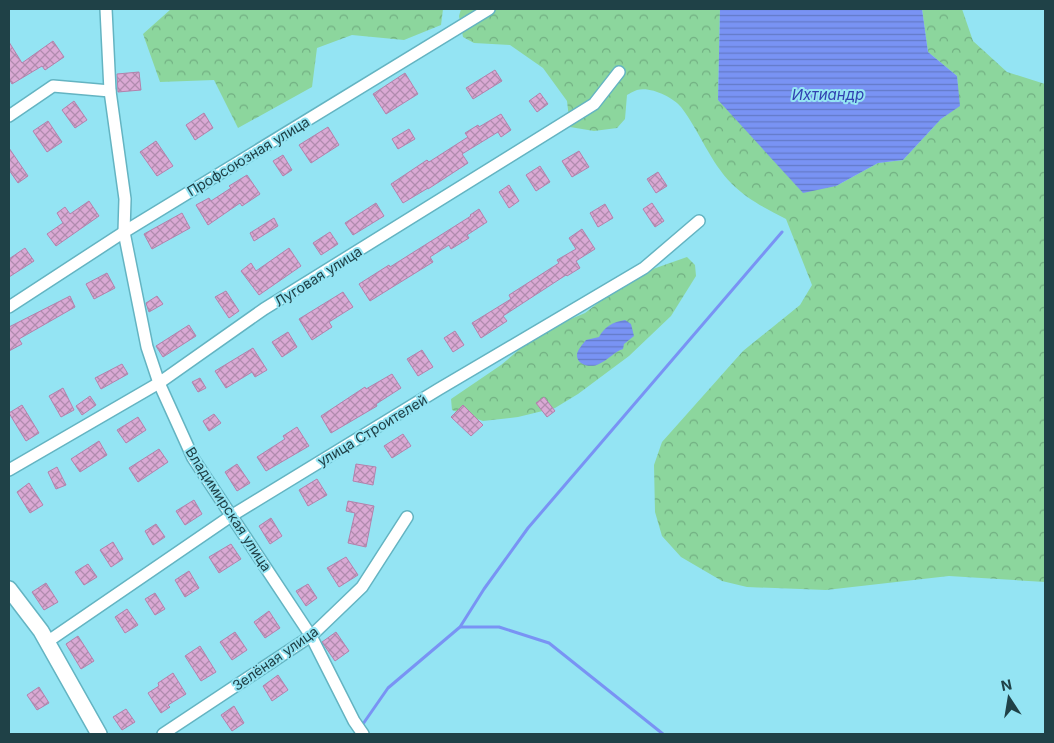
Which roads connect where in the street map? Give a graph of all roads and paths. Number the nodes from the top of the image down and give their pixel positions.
1 (106, 9) edge
2 (489, 9) edge
3 (619, 72) dead end
4 (110, 91) junction
5 (9, 116) edge
6 (699, 221) dead end
7 (124, 232) junction
8 (9, 307) edge
9 (159, 384) junction
10 (9, 470) edge
11 (231, 516) junction
12 (407, 517) dead end
13 (9, 589) edge
14 (311, 636) junction
15 (47, 642) junction
16 (99, 734) edge
17 (163, 734) edge
18 (363, 734) edge

1 - 4 street, Владимирская улица
2 - 7 street, Профсоюзная улица
3 - 9 street, Луговая улица
4 - 5 street
4 - 7 street, Владимирская улица
6 - 11 street, улица Строителей
7 - 8 street, Профсоюзная улица
7 - 9 street, Владимирская улица
9 - 10 street, Луговая улица
9 - 11 street, Владимирская улица
11 - 14 street, Владимирская улица
11 - 15 street, улица Строителей
12 - 14 street, Зелёная улица
13 - 15 street
14 - 17 street, Зелёная улица
14 - 18 street, Владимирская улица
15 - 16 street

